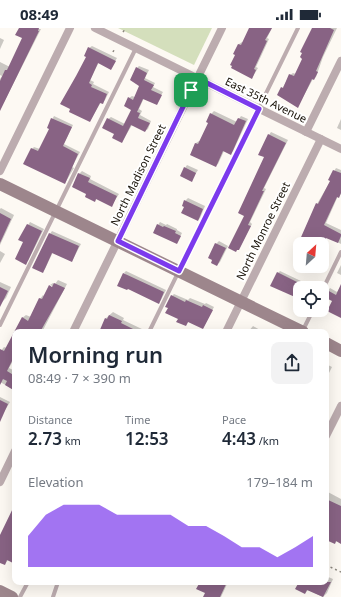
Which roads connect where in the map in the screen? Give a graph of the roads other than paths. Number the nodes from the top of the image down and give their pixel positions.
1 (70, 28) edge
2 (95, 28) edge
3 (222, 28) edge
4 (298, 28) edge
5 (136, 48) junction
6 (341, 61) edge
7 (197, 78) junction
8 (259, 109) junction
9 (306, 132) junction
10 (321, 139) junction
11 (341, 149) edge
12 (0, 171) edge
13 (0, 184) edge
14 (56, 211) junction
15 (118, 241) junction
16 (341, 252) edge
17 (179, 271) junction
18 (327, 281) edge
19 (241, 302) junction
20 (310, 317) edge
21 (0, 326) edge
22 (74, 329) edge
23 (150, 329) edge
24 (228, 329) edge
25 (296, 329) edge
26 (304, 329) edge
27 (329, 345) edge
28 (341, 351) edge
29 (341, 406) edge
30 (329, 430) edge
31 (12, 457) edge
32 (0, 482) edge
33 (26, 585) edge
34 (57, 585) edge
35 (0, 591) edge
36 (12, 597) edge
37 (20, 597) edge
38 (53, 597) edge

1 - 12 street
2 - 5 street, East 35th Avenue
3 - 7 street, North Madison Street
4 - 8 lane
5 - 7 street, East 35th Avenue
5 - 14 lane
6 - 9 street
7 - 8 street, East 35th Avenue
7 - 15 street, North Madison Street
8 - 9 street, East 35th Avenue
8 - 17 lane
9 - 10 street, East 35th Avenue
10 - 11 street, East 35th Avenue
10 - 19 street, North Monroe Street
13 - 14 street
14 - 15 street
14 - 21 lane
15 - 17 street
15 - 22 street, North Madison Street
16 - 18 lane
17 - 19 street
17 - 23 lane
19 - 24 street, North Monroe Street
19 - 25 street
20 - 26 lane
27 - 28 street
29 - 30 street
31 - 32 street
33 - 37 lane
34 - 38 lane
35 - 36 street

